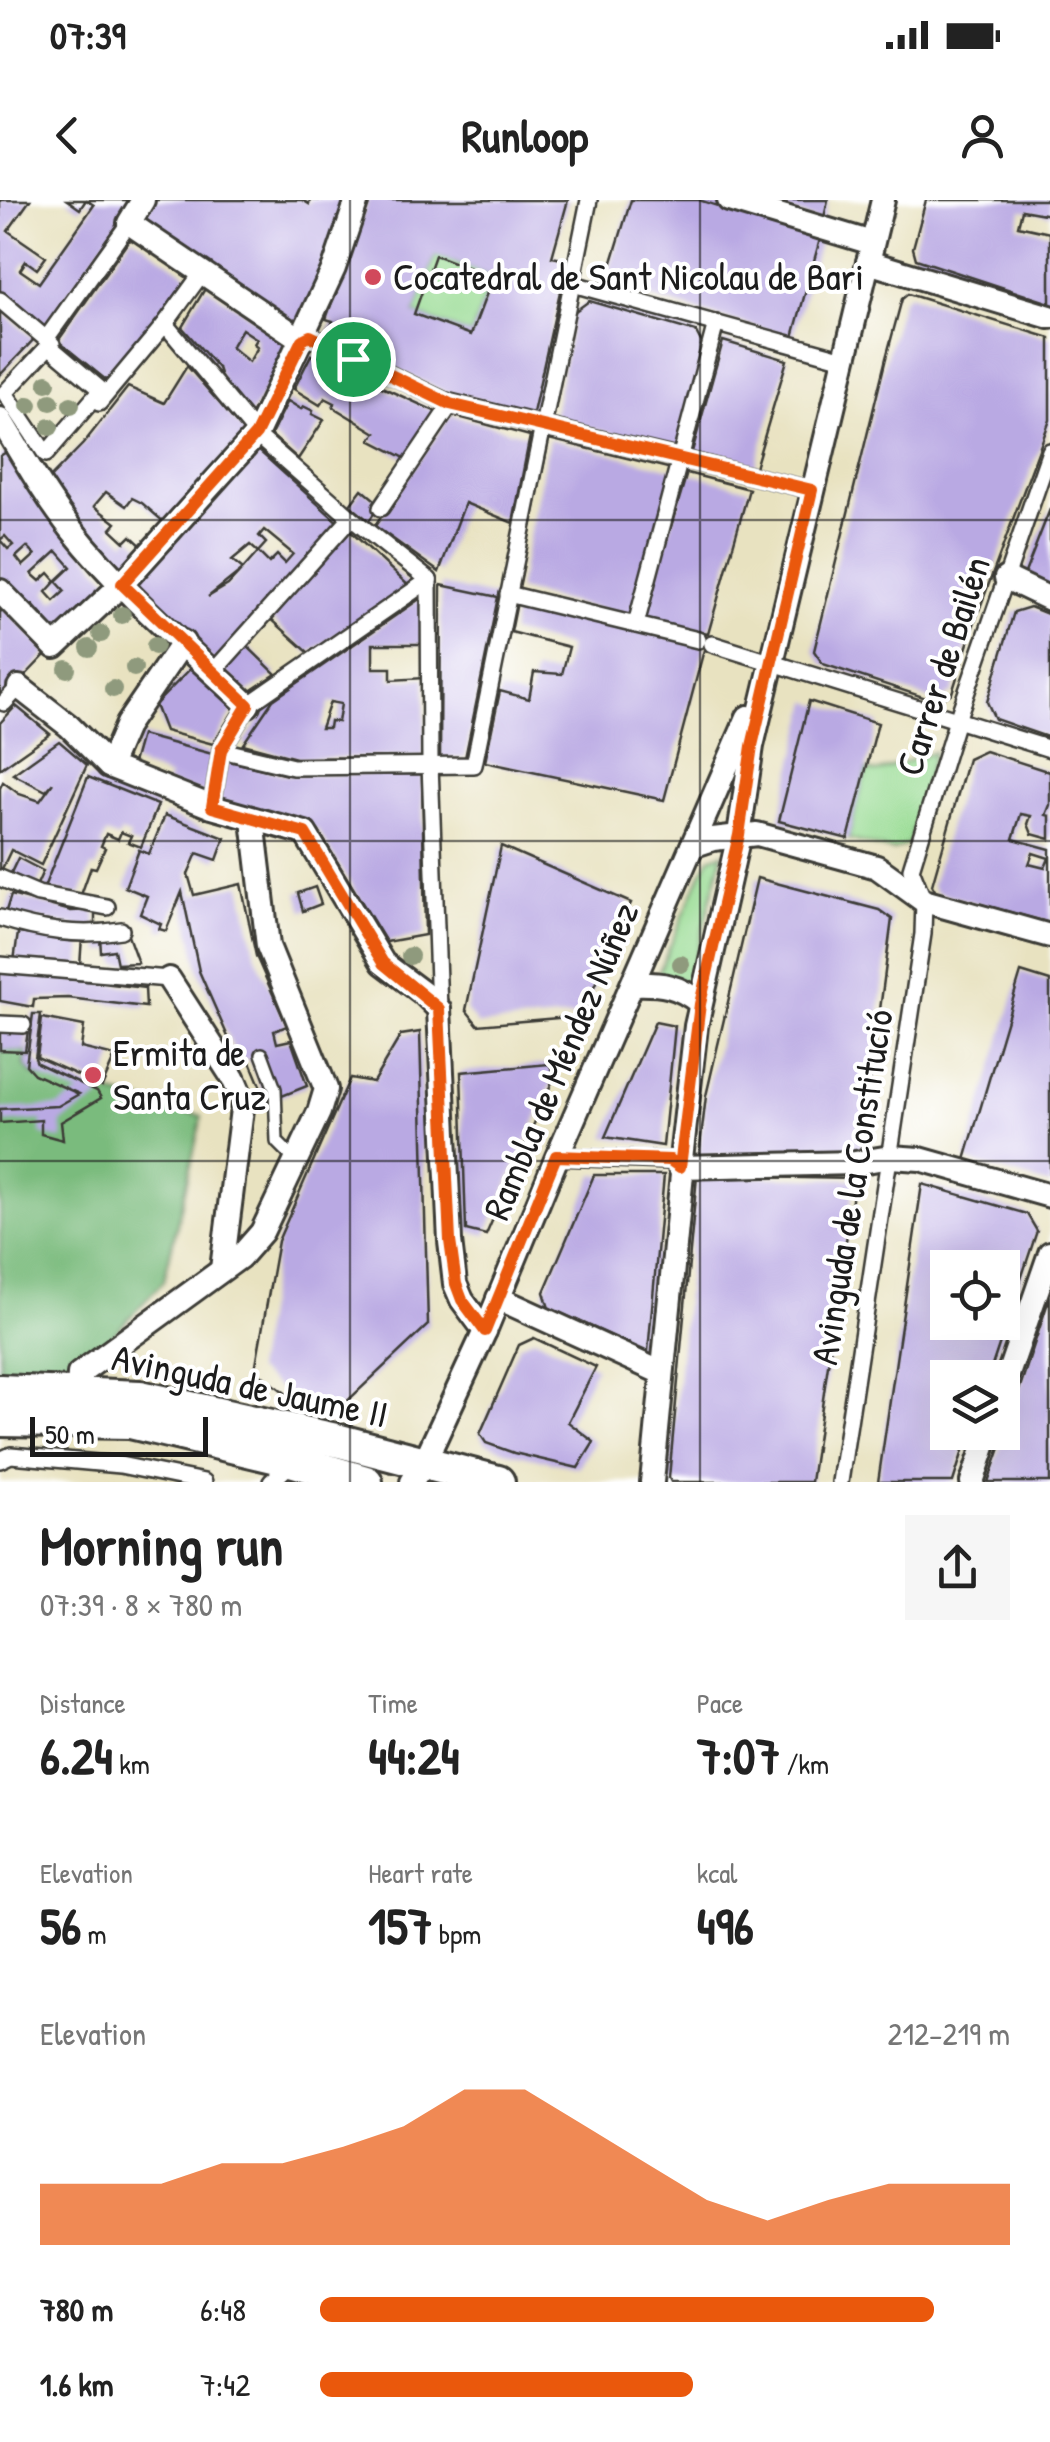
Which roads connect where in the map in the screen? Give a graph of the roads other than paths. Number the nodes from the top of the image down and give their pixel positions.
1 (142, 200) edge
2 (357, 200) edge
3 (589, 200) edge
4 (729, 200) edge
5 (883, 200) edge
6 (130, 223) junction
7 (870, 253) junction
8 (202, 273) junction
9 (573, 284) junction
10 (0, 300) edge
11 (1050, 318) edge
12 (716, 323) junction
13 (165, 324) junction
14 (46, 339) junction
15 (302, 340) junction
16 (844, 359) junction
17 (109, 390) junction
18 (450, 404) junction
19 (0, 418) edge
20 (542, 425) junction
21 (256, 434) junction
22 (1050, 451) edge
23 (681, 459) junction
24 (37, 466) junction
25 (812, 490) junction
26 (381, 508) dead end
27 (351, 518) junction
28 (1006, 578) junction
29 (429, 580) junction
30 (122, 584) junction
31 (0, 591) edge
32 (508, 594) junction
33 (1050, 599) edge
34 (636, 624) junction
35 (183, 642) junction
36 (771, 664) junction
37 (213, 672) junction
38 (11, 695) dead end
39 (248, 705) junction
40 (957, 720) junction
41 (1050, 749) edge
42 (221, 750) junction
43 (430, 764) junction
44 (109, 766) junction
45 (212, 807) junction
46 (253, 820) junction
47 (739, 835) junction
48 (692, 846) junction
49 (0, 878) edge
50 (924, 901) junction
51 (107, 907) dead end
52 (0, 918) edge
53 (122, 930) dead end
54 (1050, 936) edge
55 (0, 965) edge
56 (169, 978) joint
57 (633, 984) junction
58 (700, 1004) junction
59 (439, 1009) junction
60 (0, 1024) edge
61 (23, 1025) dead end
62 (262, 1054) dead end
63 (890, 1156) junction
64 (563, 1157) junction
65 (296, 1162) junction
66 (680, 1167) junction
67 (1050, 1196) edge
68 (1050, 1253) edge
69 (222, 1269) junction
70 (498, 1298) junction
71 (485, 1331) junction
72 (1013, 1360) edge
73 (662, 1373) junction
74 (0, 1391) edge
75 (78, 1393) junction
76 (0, 1420) edge
77 (983, 1450) edge
78 (0, 1460) edge
79 (282, 1471) edge
80 (418, 1474) edge
81 (135, 1476) edge
82 (204, 1482) edge
83 (366, 1482) edge
84 (498, 1482) edge
85 (652, 1482) edge
86 (840, 1482) edge
87 (972, 1482) edge

1 - 6 street
2 - 15 street
3 - 9 street
4 - 7 street
5 - 7 street, Rambla de Méndez Núñez
6 - 8 street
6 - 14 street
7 - 11 street
7 - 16 street, Rambla de Méndez Núñez
8 - 13 street
8 - 15 street
9 - 12 street
9 - 20 street
10 - 14 street
12 - 16 street
12 - 23 street
13 - 17 street
13 - 21 street
14 - 17 street
15 - 18 street
15 - 21 street
16 - 25 street, Rambla de Méndez Núñez
17 - 24 street
18 - 20 street
18 - 26 street
19 - 24 street
20 - 23 street
20 - 32 street
21 - 27 street
21 - 30 street
22 - 28 street, Carrer de Bailén
23 - 25 street
23 - 34 street
24 - 24 street
24 - 30 street
25 - 36 street, Rambla de Méndez Núñez
27 - 29 street
27 - 37 street
28 - 33 street
28 - 40 street, Carrer de Bailén
29 - 39 street
29 - 43 street
30 - 31 street
30 - 35 street
32 - 34 street
32 - 43 street
34 - 36 street
35 - 37 street
35 - 44 street
36 - 40 street
36 - 47 street, Rambla de Méndez Núñez
36 - 48 street, Rambla de Méndez Núñez
37 - 39 street
38 - 44 street
39 - 42 street
40 - 41 street
40 - 50 street, Carrer de Bailén
42 - 43 street
42 - 45 street
43 - 59 street
44 - 45 street
45 - 46 street
46 - 59 street
46 - 65 street
47 - 48 street
47 - 50 street
47 - 58 street, Rambla de Méndez Núñez
48 - 57 street, Rambla de Méndez Núñez
49 - 51 street
50 - 54 street
50 - 63 street, Avinguda de la Constitució
52 - 53 street
55 - 56 street
56 - 69 street
57 - 58 street
57 - 64 street, Rambla de Méndez Núñez
58 - 66 street, Rambla de Méndez Núñez
59 - 71 street
60 - 61 street
62 - 65 lane
63 - 66 street
63 - 67 street
63 - 86 street, Avinguda de la Constitució
64 - 66 street
64 - 70 street, Rambla de Méndez Núñez
65 - 69 street
66 - 73 street, Rambla de Méndez Núñez
68 - 72 street
69 - 75 street
70 - 71 street, Rambla de Méndez Núñez
70 - 73 street
71 - 80 street, Rambla de Méndez Núñez
73 - 85 street, Rambla de Méndez Núñez
74 - 75 main road, Avinguda de Jaume II
75 - 80 main road, Avinguda de Jaume II
76 - 79 main road, Avinguda de Jaume II
77 - 87 street
78 - 81 street
79 - 83 main road, Avinguda de Jaume II
80 - 84 main road, Avinguda de Jaume II
81 - 82 street

